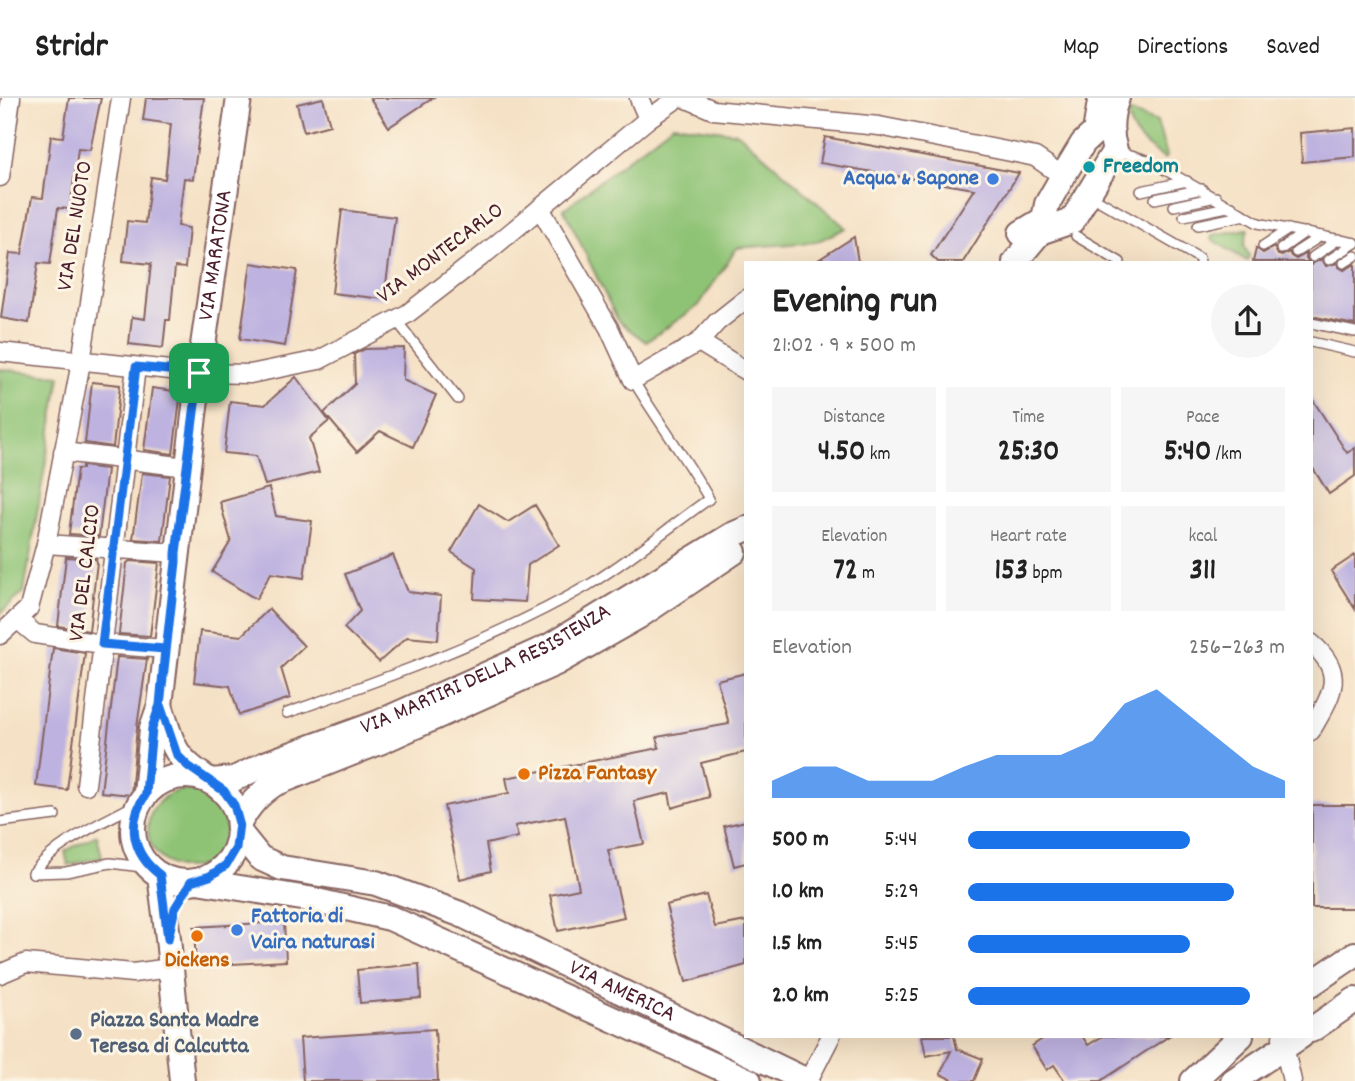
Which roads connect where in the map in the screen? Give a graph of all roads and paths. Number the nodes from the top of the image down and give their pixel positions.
1 (11, 98) edge
2 (121, 98) edge
3 (239, 98) edge
4 (639, 98) edge
5 (678, 98) edge
6 (685, 98) edge
7 (1102, 98) edge
8 (1117, 98) edge
9 (648, 119) junction
10 (1107, 140) junction
11 (1063, 176) junction
12 (0, 177) edge
13 (1187, 181) junction
14 (1202, 189) junction
15 (1141, 191) dead end
16 (1216, 197) junction
17 (1155, 199) dead end
18 (1098, 200) dead end
19 (1174, 206) dead end
20 (1232, 206) junction
21 (540, 208) junction
22 (1245, 215) junction
23 (1184, 216) dead end
24 (1198, 225) dead end
25 (1058, 228) junction
26 (1289, 229) junction
27 (1305, 232) junction
28 (1321, 236) junction
29 (1339, 239) junction
30 (1355, 243) edge
31 (1264, 246) dead end
32 (1281, 249) dead end
33 (1296, 252) dead end
34 (1355, 256) edge
35 (1024, 257) edge
36 (1313, 257) dead end
37 (1329, 260) dead end
38 (1001, 261) edge
39 (1118, 261) edge
40 (1200, 261) edge
41 (1344, 263) dead end
42 (744, 301) edge
43 (396, 320) junction
44 (1313, 323) edge
45 (1355, 332) edge
46 (698, 342) junction
47 (1313, 342) edge
48 (0, 352) edge
49 (1355, 352) edge
50 (81, 362) junction
51 (136, 367) junction
52 (744, 370) edge
53 (199, 373) junction
54 (632, 380) junction
55 (458, 399) dead end
56 (63, 452) junction
57 (125, 459) junction
58 (187, 467) junction
59 (744, 530) edge
60 (46, 544) junction
61 (744, 545) edge
62 (114, 549) junction
63 (176, 553) junction
64 (17, 619) junction
65 (0, 635) edge
66 (102, 644) junction
67 (1313, 645) edge
68 (165, 649) junction
69 (160, 705) junction
70 (288, 713) dead end
71 (1313, 727) edge
72 (211, 781) junction
73 (86, 785) dead end
74 (143, 798) junction
75 (55, 815) dead end
76 (0, 822) edge
77 (239, 827) junction
78 (155, 871) junction
79 (194, 881) junction
80 (434, 904) junction
81 (423, 933) junction
82 (168, 939) junction
83 (1355, 954) edge
84 (170, 968) junction
85 (0, 974) edge
86 (1313, 983) edge
87 (1355, 1000) edge
88 (1313, 1029) edge
89 (830, 1038) edge
90 (1239, 1038) edge
91 (1290, 1039) edge
92 (182, 1081) edge
93 (749, 1081) edge
94 (808, 1081) edge
95 (1193, 1081) edge
96 (1233, 1081) edge
97 (1292, 1081) edge

1 - 12 street
2 - 50 street, VIA DEL NUOTO
3 - 53 street, VIA MARATONA
4 - 9 street
5 - 9 street, VIA MONTECARLO
6 - 11 street
7 - 10 street
8 - 10 street
9 - 21 street, VIA MONTECARLO
10 - 11 street
10 - 13 lane
10 - 25 street
11 - 25 street
13 - 14 lane
13 - 15 lane
14 - 16 lane
14 - 17 lane
16 - 19 lane
16 - 20 lane
18 - 40 lane
20 - 22 lane
20 - 23 lane
21 - 43 street, VIA MONTECARLO
21 - 54 street
22 - 24 lane
22 - 26 lane
25 - 35 street
25 - 38 street
25 - 39 lane
26 - 27 lane
26 - 31 lane
27 - 28 lane
27 - 32 lane
28 - 29 lane
28 - 33 lane
29 - 30 lane
29 - 36 lane
30 - 37 lane
34 - 41 lane
42 - 46 street
43 - 53 street, VIA MONTECARLO
43 - 55 lane
44 - 45 lane
46 - 52 street
46 - 54 street
47 - 49 lane
48 - 50 street, VIA MONTECARLO
50 - 51 street, VIA MONTECARLO
50 - 56 street, VIA DEL NUOTO
51 - 53 street, VIA MONTECARLO
51 - 57 street, VIA DEL CALCIO
53 - 58 street, VIA MARATONA
54 - 70 lane
56 - 57 street
56 - 60 street, VIA DEL NUOTO
57 - 58 street
57 - 62 street, VIA DEL CALCIO
58 - 63 street, VIA MARATONA
59 - 72 street, VIA MARTIRI DELLA RESISTENZA
60 - 62 street
60 - 64 street, VIA DEL NUOTO
61 - 77 street, VIA MARTIRI DELLA RESISTENZA
62 - 63 street
62 - 66 street, VIA DEL CALCIO
63 - 68 street, VIA MARATONA
64 - 65 street, VIA DEL NUOTO
64 - 66 street
66 - 68 street
66 - 73 street, VIA DEL CALCIO
67 - 71 street
68 - 69 street, VIA MARATONA
69 - 72 street, VIA MARATONA
69 - 74 street, VIA MARATONA
72 - 74 street, VIA MARTIRI DELLA RESISTENZA
72 - 77 street
74 - 78 street
74 - 78 lane
75 - 76 lane
77 - 79 street, VIA MARTIRI DELLA RESISTENZA
77 - 80 street, VIA AMERICA
78 - 79 street
78 - 82 street
79 - 81 street, VIA AMERICA
79 - 82 street
80 - 81 street
80 - 94 street, VIA AMERICA
81 - 93 street, VIA AMERICA
82 - 84 street
83 - 86 street
84 - 85 street
84 - 92 street
87 - 88 street
89 - 94 street
90 - 95 street
91 - 96 street
91 - 97 street

